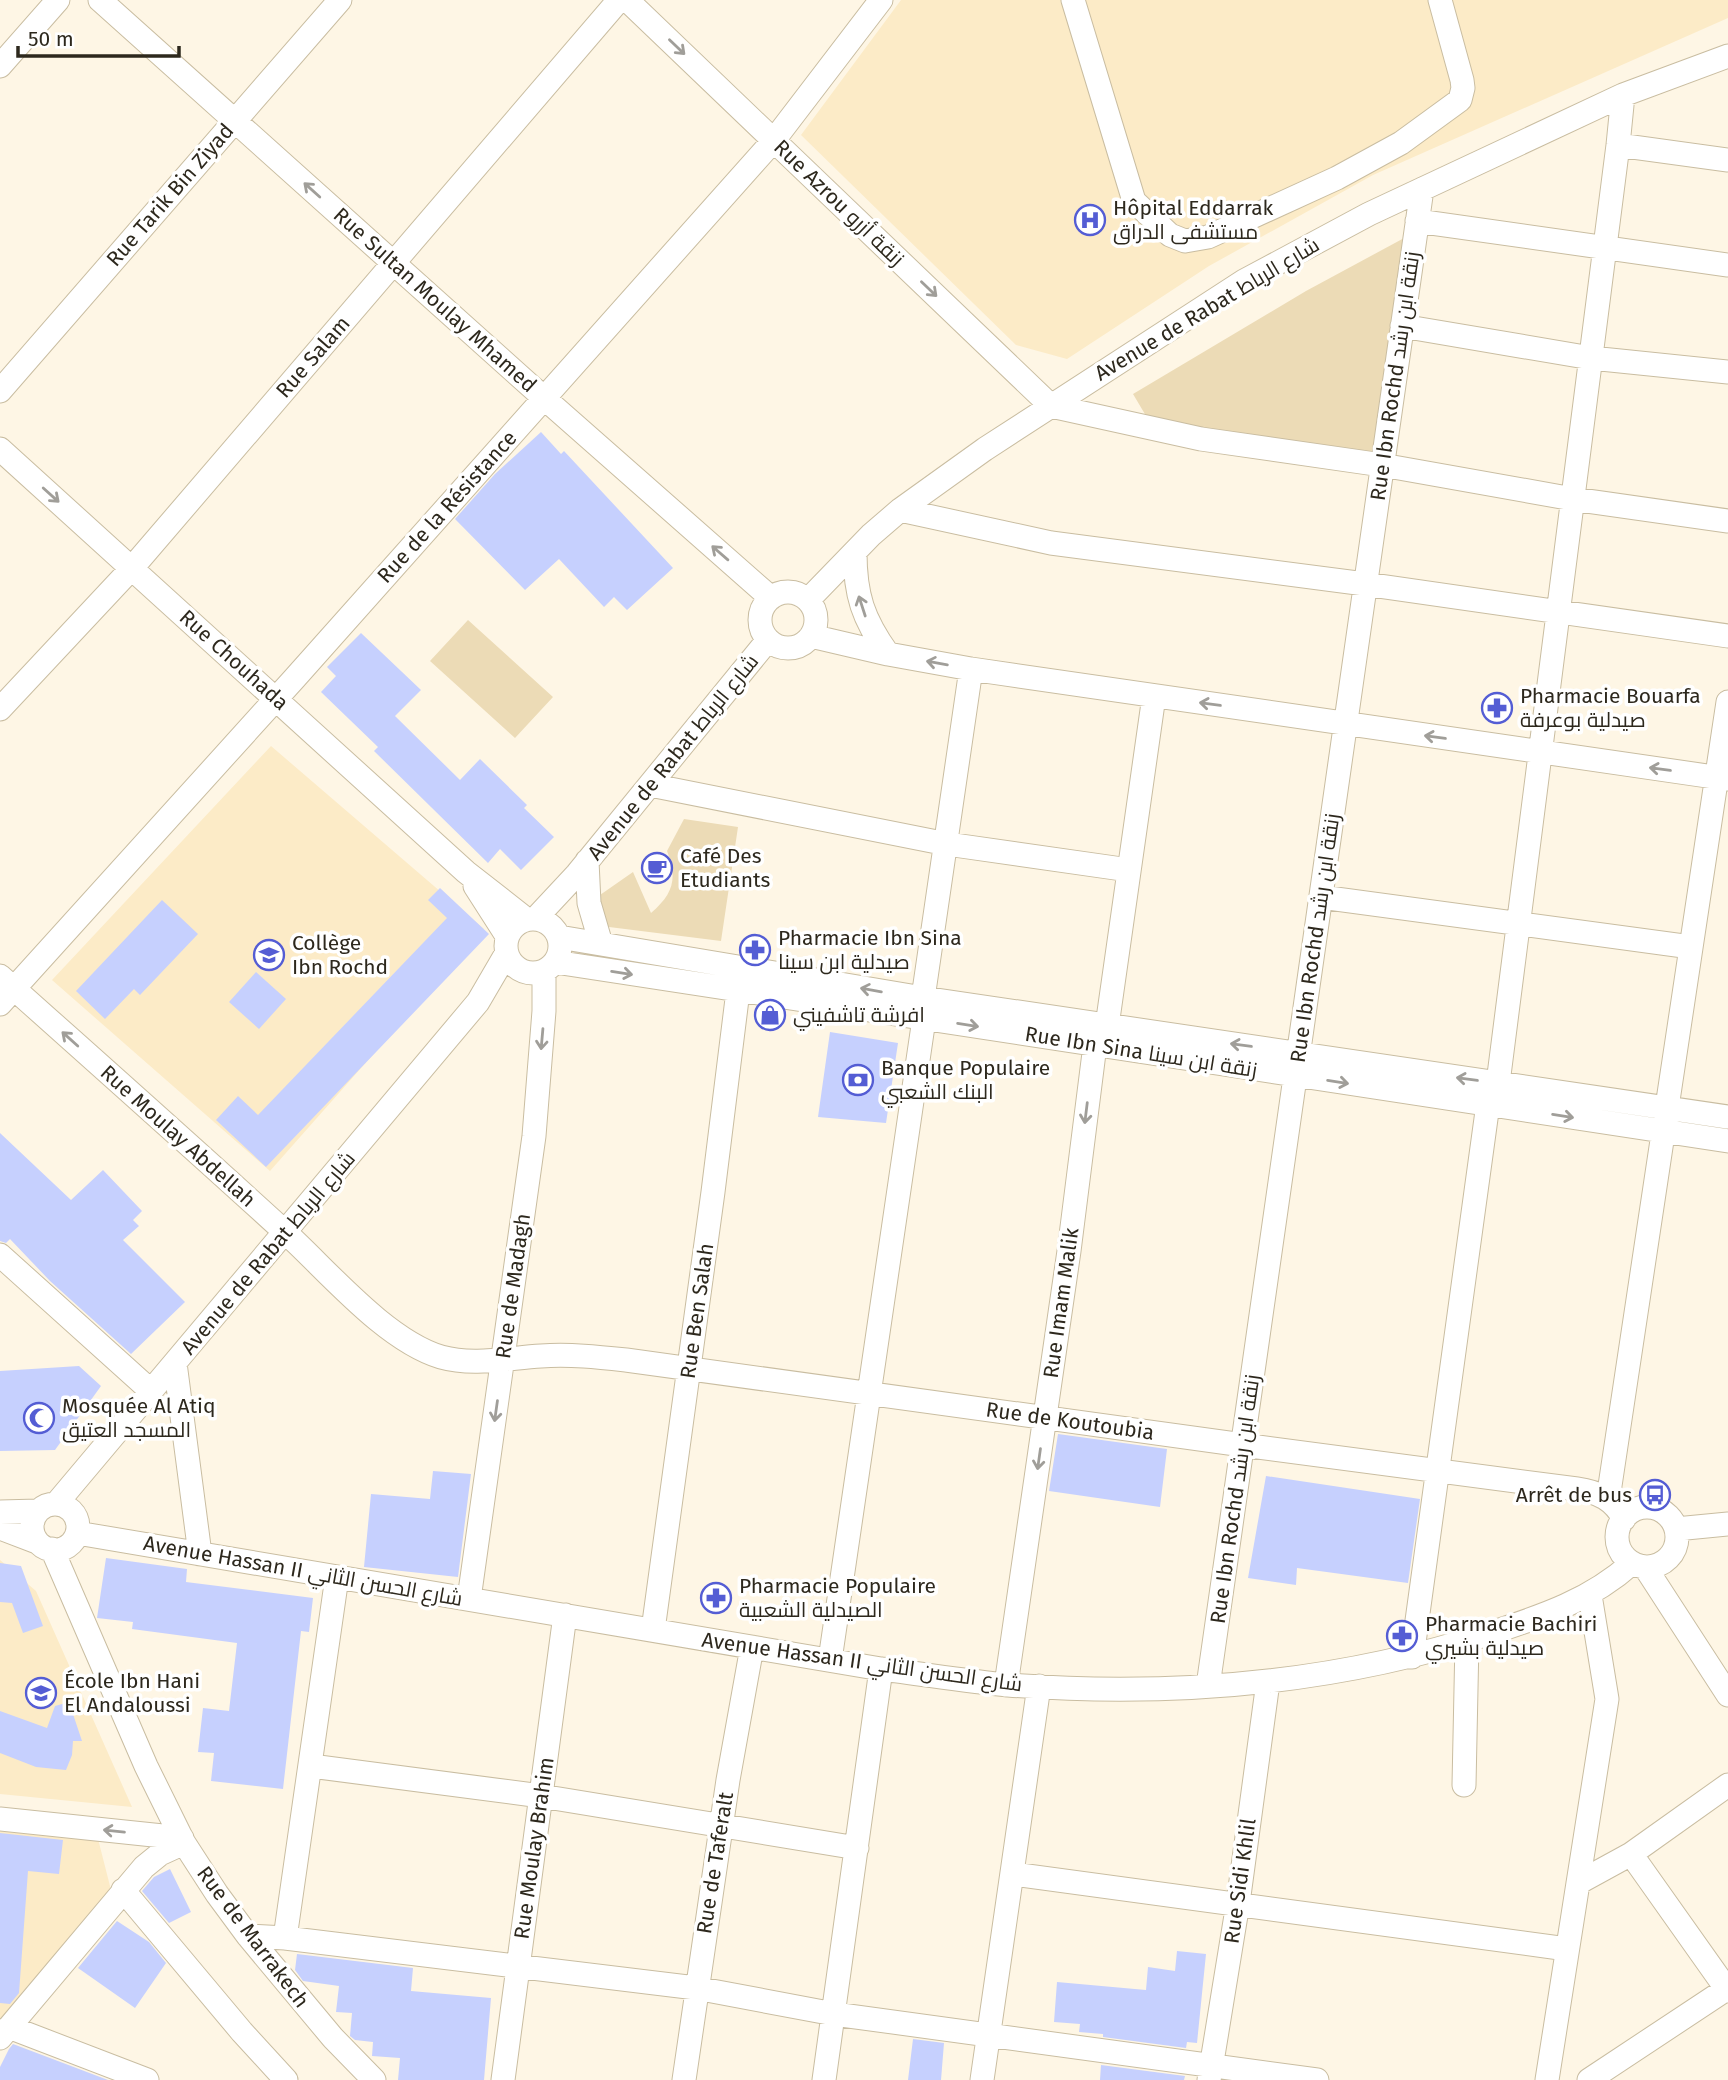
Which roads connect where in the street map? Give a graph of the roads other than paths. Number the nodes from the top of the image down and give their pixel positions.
1 (58, 0) edge
2 (100, 0) edge
3 (340, 0) edge
4 (619, 0) edge
5 (627, 0) edge
6 (881, 0) edge
7 (1073, 0) edge
8 (1440, 0) edge
9 (1728, 56) edge
10 (0, 66) edge
11 (1623, 95) junction
12 (235, 120) junction
13 (774, 141) junction
14 (1618, 145) junction
15 (1728, 160) edge
16 (1422, 189) junction
17 (1417, 221) junction
18 (1605, 249) junction
19 (394, 263) junction
20 (1728, 265) edge
21 (1402, 326) junction
22 (1591, 358) junction
23 (1728, 372) edge
24 (0, 391) edge
25 (544, 398) junction
26 (1051, 405) junction
27 (0, 449) edge
28 (1382, 466) junction
29 (1573, 499) junction
30 (900, 510) junction
31 (1728, 521) edge
32 (855, 552) junction
33 (132, 568) junction
34 (1365, 584) junction
35 (771, 598) junction
36 (808, 600) junction
37 (1558, 614) junction
38 (811, 636) junction
39 (1728, 636) edge
40 (768, 640) junction
41 (888, 654) junction
42 (971, 669) junction
43 (1154, 696) junction
44 (276, 698) junction
45 (1728, 702) edge
46 (0, 709) edge
47 (1346, 724) junction
48 (1540, 752) junction
49 (1722, 778) edge
50 (650, 785) junction
51 (947, 844) junction
52 (582, 868) junction
53 (1129, 870) junction
54 (466, 872) junction
55 (1321, 897) junction
56 (531, 919) junction
57 (1518, 924) junction
58 (557, 934) junction
59 (601, 944) junction
60 (507, 945) junction
61 (1691, 947) junction
62 (541, 969) junction
63 (5, 990) edge
64 (738, 991) junction
65 (478, 1002) junction
66 (923, 1009) junction
67 (1101, 1035) junction
68 (1297, 1065) junction
69 (1498, 1083) junction
70 (1488, 1104) junction
71 (1667, 1108) junction
72 (1728, 1117) edge
73 (1663, 1131) junction
74 (1728, 1141) edge
75 (285, 1232) junction
76 (0, 1255) edge
77 (503, 1359) junction
78 (175, 1363) junction
79 (689, 1368) junction
80 (151, 1391) junction
81 (869, 1392) junction
82 (1045, 1419) junction
83 (1243, 1446) junction
84 (1437, 1471) junction
85 (1608, 1499) junction
86 (47, 1507) junction
87 (1, 1515) edge
88 (1624, 1519) junction
89 (1728, 1524) edge
90 (1676, 1529) junction
91 (77, 1533) junction
92 (45, 1546) junction
93 (200, 1554) junction
94 (1639, 1565) junction
95 (337, 1577) junction
96 (1590, 1595) junction
97 (469, 1599) junction
98 (565, 1615) junction
99 (653, 1630) junction
100 (1467, 1641) junction
101 (752, 1647) junction
102 (1412, 1657) junction
103 (830, 1660) junction
104 (881, 1669) junction
105 (1268, 1682) junction
106 (1006, 1685) junction
107 (1039, 1686) junction
108 (1208, 1686) junction
109 (1728, 1695) edge
110 (311, 1766) junction
111 (1464, 1785) dead end
112 (1728, 1785) edge
113 (541, 1796) junction
114 (0, 1819) edge
115 (721, 1827) junction
116 (183, 1840) junction
117 (857, 1848) junction
118 (1631, 1854) junction
119 (1013, 1874) junction
120 (1578, 1883) junction
121 (123, 1890) junction
122 (1238, 1903) junction
123 (248, 1937) junction
124 (285, 1938) junction
125 (1567, 1949) junction
126 (518, 1966) junction
127 (696, 1988) junction
128 (1727, 1989) edge
129 (834, 2014) junction
130 (4, 2032) edge
131 (988, 2034) junction
132 (1619, 2072) edge
133 (1210, 2073) edge
134 (147, 2080) edge
135 (286, 2080) edge
136 (374, 2080) edge
137 (503, 2080) edge
138 (684, 2080) edge
139 (824, 2080) edge
140 (982, 2080) edge
141 (1317, 2080) edge
142 (1546, 2080) edge
143 (1589, 2080) edge

1 - 10 street
2 - 12 street, Rue Sultan Moulay Mhamed
3 - 12 street, Rue Tarik Bin Ziyad
4 - 19 street, Rue Salam
5 -> 13 street, Rue Azrou زنقة أزرو
6 - 13 street, Rue de la Résistance
7 - 8 street
9 - 11 street, Avenue de Rabat شارع الرباط
11 - 14 street
11 - 16 street, Avenue de Rabat شارع الرباط
19 -> 12 street, Rue Sultan Moulay Mhamed
12 - 24 street, Rue Tarik Bin Ziyad
13 - 25 street, Rue de la Résistance
13 -> 26 street, Rue Azrou زنقة أزرو
14 - 15 street
14 - 18 street
16 - 17 street, Rue Ibn Rochd زنقة ابن رشد
16 - 26 street, Avenue de Rabat شارع الرباط
17 - 18 street
17 - 21 street, Rue Ibn Rochd زنقة ابن رشد
18 - 20 street
18 - 22 street
19 - 25 street, Rue Sultan Moulay Mhamed
19 - 33 street, Rue Salam
21 - 22 street
21 - 28 street, Rue Ibn Rochd زنقة ابن رشد
22 - 23 street
22 - 29 street
35 -> 25 street, Rue Sultan Moulay Mhamed
25 - 44 street, Rue de la Résistance
26 - 28 street
26 - 30 street, Avenue de Rabat شارع الرباط
27 -> 33 street, Rue Chouhada
28 - 29 street
28 - 34 street, Rue Ibn Rochd زنقة ابن رشد
29 - 31 street
29 - 37 street
30 - 32 street, Avenue de Rabat شارع الرباط
30 - 34 street
32 - 36 street, Avenue de Rabat شارع الرباط
41 -> 32 street
33 - 44 street, Rue Chouhada
33 - 46 street, Rue Salam
34 - 37 street
34 - 47 street, Rue Ibn Rochd زنقة ابن رشد
35 - 36 street
35 - 40 street
36 - 38 street
37 - 39 street
37 - 48 street
38 - 40 street
38 - 41 street
40 - 50 street, Avenue de Rabat شارع الرباط
42 -> 41 street
42 - 43 street
42 - 51 street
47 -> 43 street
43 - 53 street, Rue Imam Malik
44 - 54 street, Rue Chouhada
44 - 63 street, Rue de la Résistance
45 - 49 street
48 -> 47 street
47 - 55 street, Rue Ibn Rochd زنقة ابن رشد
49 -> 48 street
48 - 57 street
49 - 61 street
50 - 51 street
50 - 52 street, Avenue de Rabat شارع الرباط
51 - 53 street
51 - 66 street
52 - 56 street, Avenue de Rabat شارع الرباط
52 - 58 street, Avenue de Rabat شارع الرباط
52 - 59 street
53 - 67 street, Rue Imam Malik
54 - 56 street, Rue Chouhada
54 - 60 street, Rue Chouhada
55 - 57 street
55 - 68 street, Rue Ibn Rochd زنقة ابن رشد
56 - 58 street
56 - 60 street
57 - 61 street
57 - 69 street
58 - 59 street, Rue Ibn Sina زنقة ابن سينا
58 - 62 street
66 -> 59 street, Rue Ibn Sina زنقة ابن سينا
60 - 62 street
60 - 65 street, Avenue de Rabat شارع الرباط
61 - 71 street
62 -> 64 street, Rue Ibn Sina زنقة ابن سينا
62 - 65 street, Avenue de Rabat شارع الرباط
62 -> 77 street, Rue de Madagh
75 -> 63 street, Rue Moulay Abdellah
64 - 66 street, Rue Ibn Sina زنقة ابن سينا
64 - 79 street, Rue Ben Salah
65 - 75 street, Avenue de Rabat شارع الرباط
66 - 67 street, Rue Ibn Sina زنقة ابن سينا
66 - 81 street
67 - 68 street, Rue Ibn Sina زنقة ابن سينا
67 -> 82 street, Rue Imam Malik
69 -> 68 street, Rue Ibn Sina زنقة ابن سينا
68 -> 70 street, Rue Ibn Sina زنقة ابن سينا
68 - 83 street, Rue Ibn Rochd زنقة ابن رشد
69 - 71 street, Rue Ibn Sina زنقة ابن سينا
70 -> 73 street, Rue Ibn Sina زنقة ابن سينا
70 - 84 street
71 - 72 street, Rue Ibn Sina زنقة ابن سينا
71 - 73 street
73 - 74 street, Rue Ibn Sina زنقة ابن سينا
73 - 85 street
75 - 77 street, Rue Moulay Abdellah
75 - 78 street, Avenue de Rabat شارع الرباط
76 - 80 street
77 - 79 street, Rue de Koutoubia
77 -> 97 street, Rue de Madagh
78 - 80 street, Avenue de Rabat شارع الرباط
78 - 93 street
79 - 81 street, Rue de Koutoubia
79 - 99 street, Rue Ben Salah
80 - 86 street, Avenue de Rabat شارع الرباط
81 - 82 street, Rue de Koutoubia
81 - 103 street
82 - 83 street, Rue de Koutoubia
82 -> 106 street, Rue Imam Malik
83 - 84 street, Rue de Koutoubia
83 - 108 street, Rue Ibn Rochd زنقة ابن رشد
84 - 85 street, Rue de Koutoubia
84 - 102 street
85 - 88 street
86 - 87 street
86 - 91 street
86 - 92 street
87 - 92 street
88 - 90 street
88 - 94 street
89 - 90 street
90 - 94 street
91 - 92 street
91 - 93 street, Avenue Hassan II شارع الحسن الثاني
92 - 116 street, Rue de Marrakech
93 - 95 street, Avenue Hassan II شارع الحسن الثاني
94 - 96 street, Avenue Hassan II شارع الحسن الثاني
94 - 109 street
95 - 97 street, Avenue Hassan II شارع الحسن الثاني
95 - 110 street
96 - 100 street, Avenue Hassan II شارع الحسن الثاني
96 - 120 street
97 - 98 street, Avenue Hassan II شارع الحسن الثاني
98 - 99 street, Avenue Hassan II شارع الحسن الثاني
98 - 113 street, Rue Moulay Brahim
99 - 101 street, Avenue Hassan II شارع الحسن الثاني
100 - 102 street, Avenue Hassan II شارع الحسن الثاني
100 - 111 street
101 - 103 street, Avenue Hassan II شارع الحسن الثاني
101 - 115 street, Rue de Taferalt
102 - 105 street, Avenue Hassan II شارع الحسن الثاني
103 - 104 street, Avenue Hassan II شارع الحسن الثاني
104 - 106 street, Avenue Hassan II شارع الحسن الثاني
104 - 117 street
105 - 108 street, Avenue Hassan II شارع الحسن الثاني
105 - 122 street, Rue Sidi Khlil
106 - 107 street, Avenue Hassan II شارع الحسن الثاني
107 - 108 street, Avenue Hassan II شارع الحسن الثاني
107 - 119 street
110 - 113 street
110 - 124 street
112 - 118 street
113 - 115 street
113 - 126 street, Rue Moulay Brahim
116 -> 114 street
115 - 117 street
115 - 127 street, Rue de Taferalt
116 - 121 street
116 - 123 street, Rue de Marrakech
117 - 129 street
118 - 120 street
118 - 128 street
119 - 122 street
119 - 131 street
120 - 125 street
121 - 130 street
121 - 135 street
122 - 125 street
122 - 133 street, Rue Sidi Khlil
123 - 124 street
123 - 136 street, Rue de Marrakech
124 - 126 street
125 - 142 street
126 - 127 street
126 - 137 street, Rue Moulay Brahim
127 - 129 street
127 - 138 street, Rue de Taferalt
128 - 132 street
129 - 131 street
129 - 139 street
130 - 134 street
131 - 133 street
131 - 140 street
132 - 143 street
133 - 141 street

